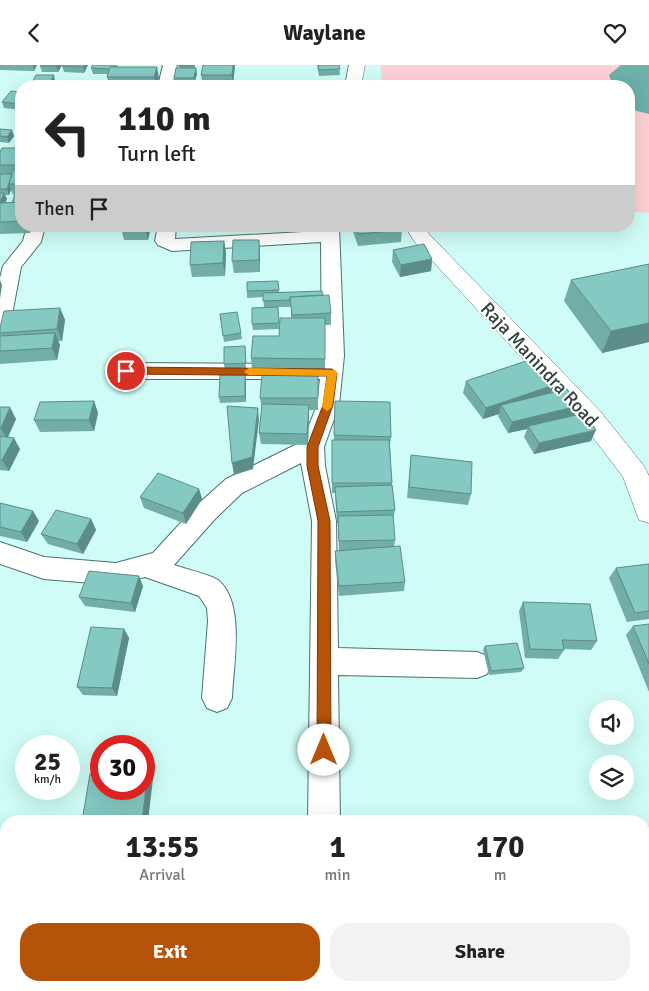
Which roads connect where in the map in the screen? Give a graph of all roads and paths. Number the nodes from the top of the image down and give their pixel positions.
1 (170, 65) edge
2 (357, 65) edge
3 (166, 80) edge
4 (354, 80) edge
5 (34, 232) edge
6 (165, 232) edge
7 (320, 232) edge
8 (331, 232) edge
9 (418, 232) edge
10 (0, 325) edge
11 (126, 371) dead end
12 (332, 373) junction
13 (312, 447) junction
14 (649, 512) edge
15 (0, 553) edge
16 (145, 566) junction
17 (324, 661) junction
18 (477, 665) dead end
19 (218, 698) dead end
20 (324, 815) edge

1 - 3 street
2 - 4 street
5 - 10 street
6 - 7 street
8 - 12 street
9 - 14 street, Raja Manindra Road
11 - 12 street
12 - 13 street
13 - 16 street
13 - 17 street
15 - 16 street
16 - 19 street
17 - 18 street
17 - 20 street

